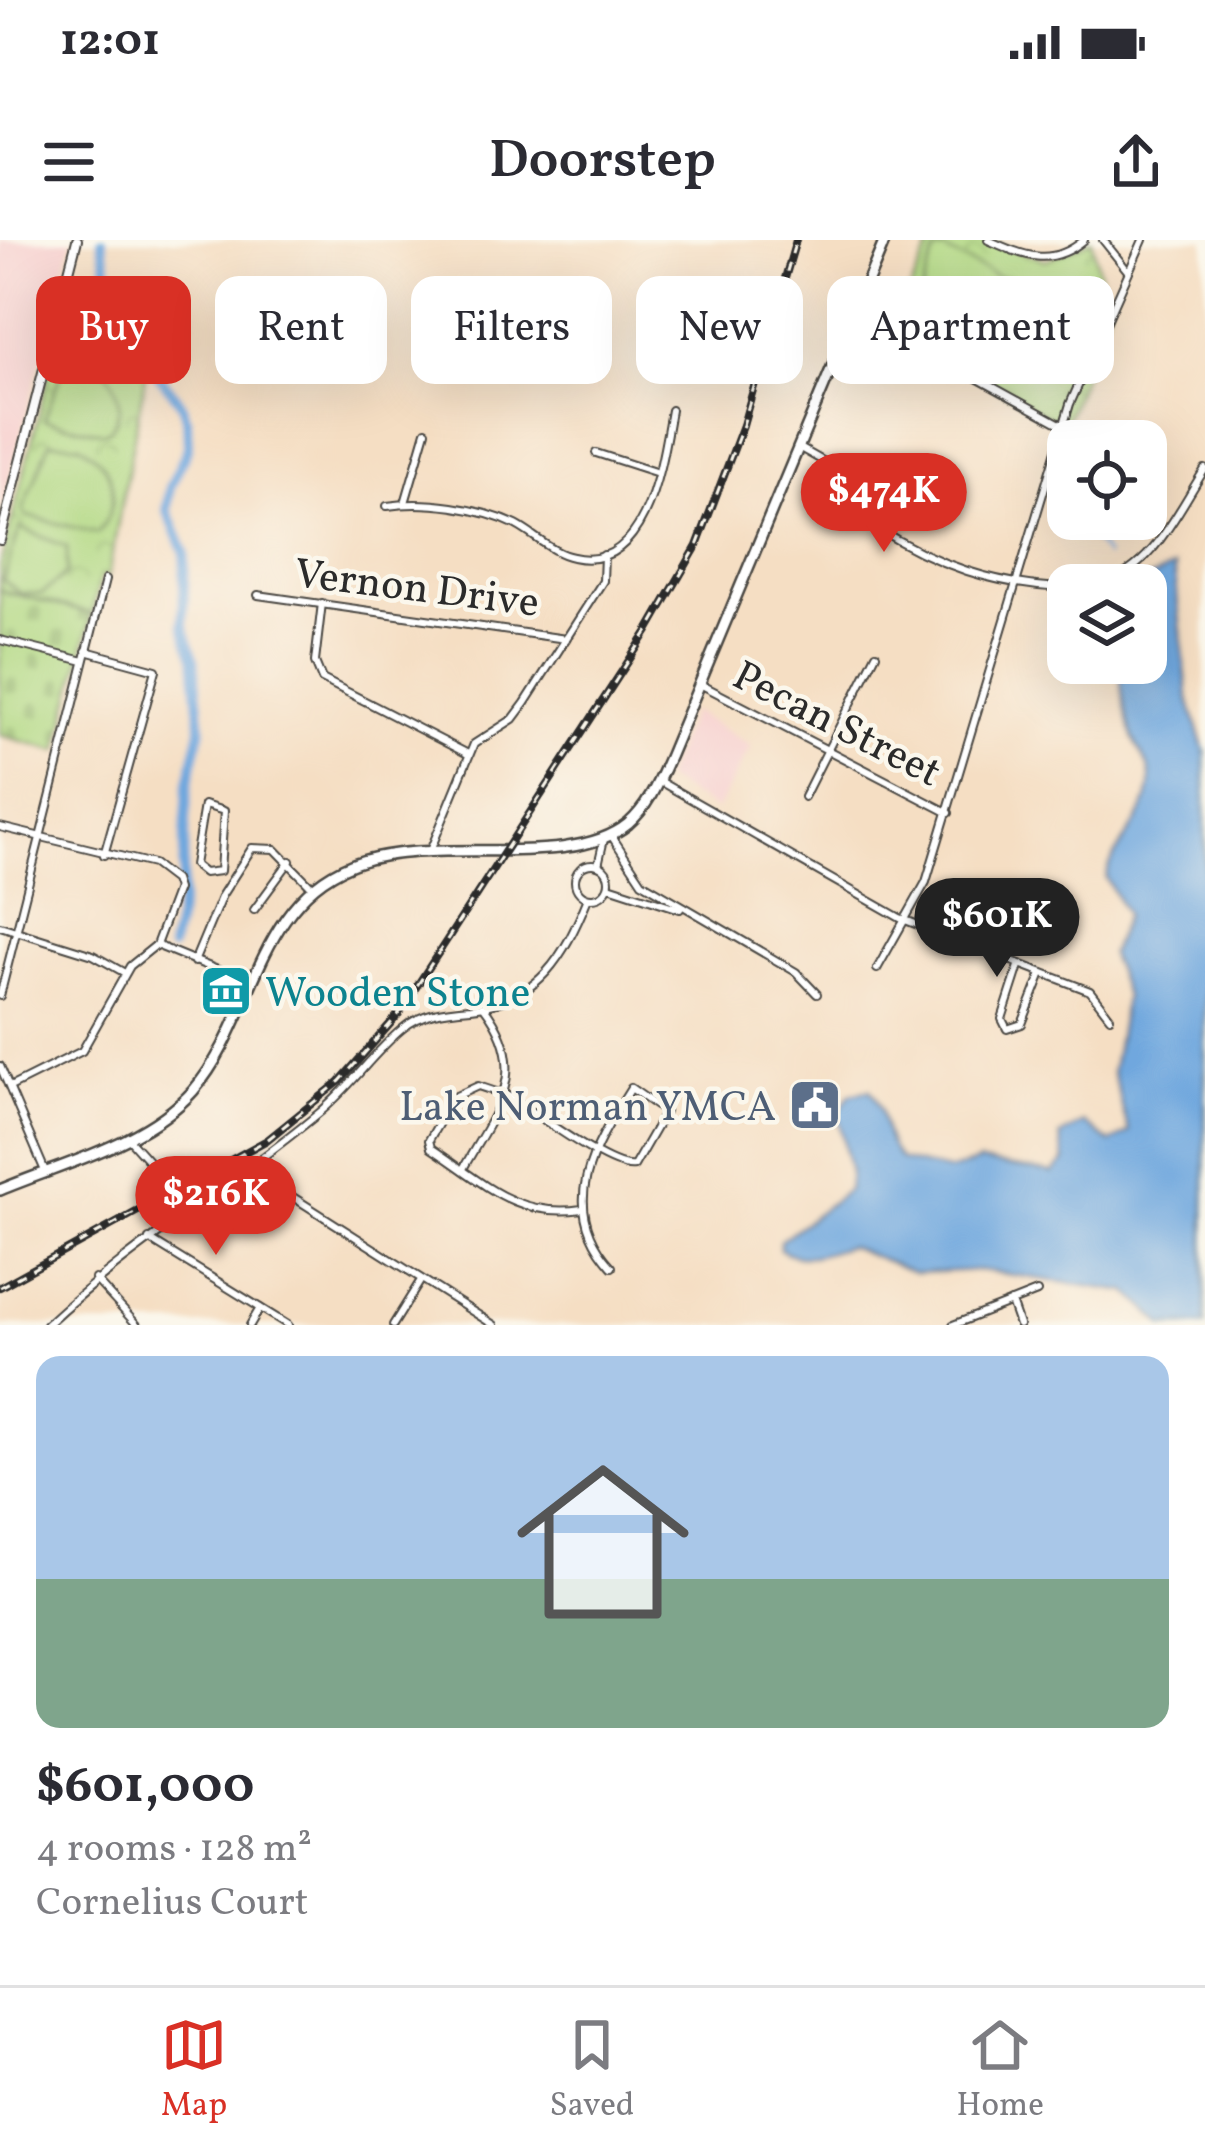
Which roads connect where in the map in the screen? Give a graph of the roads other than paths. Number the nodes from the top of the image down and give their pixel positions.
1 (77, 240) edge
2 (885, 240) edge
3 (988, 240) edge
4 (1084, 240) edge
5 (1103, 240) edge
6 (1143, 240) edge
7 (1127, 269) junction
8 (870, 276) edge
9 (827, 379) edge
10 (989, 384) edge
11 (671, 410) dead end
12 (1055, 420) edge
13 (1066, 420) edge
14 (426, 431) dead end
15 (799, 447) junction
16 (596, 453) dead end
17 (1205, 469) edge
18 (658, 472) junction
19 (1047, 484) edge
20 (405, 503) junction
21 (387, 506) dead end
22 (0, 540) edge
23 (604, 555) junction
24 (1138, 564) edge
25 (105, 580) dead end
26 (1018, 585) junction
27 (1047, 587) edge
28 (259, 595) dead end
29 (322, 603) junction
30 (566, 639) junction
31 (0, 640) edge
32 (876, 654) dead end
33 (85, 656) junction
34 (700, 685) junction
35 (828, 751) junction
36 (469, 754) junction
37 (659, 781) junction
38 (804, 797) dead end
39 (949, 813) junction
40 (0, 827) edge
41 (608, 837) junction
42 (40, 840) junction
43 (430, 850) junction
44 (104, 855) junction
45 (290, 861) junction
46 (598, 865) junction
47 (220, 871) junction
48 (233, 878) junction
49 (609, 886) junction
50 (313, 888) junction
51 (588, 898) junction
52 (254, 910) dead end
53 (695, 914) junction
54 (905, 920) junction
55 (0, 926) edge
56 (17, 931) junction
57 (156, 945) junction
58 (194, 962) junction
59 (1019, 966) junction
60 (877, 969) dead end
61 (126, 973) junction
62 (1042, 974) junction
63 (252, 984) junction
64 (818, 994) dead end
65 (0, 996) edge
66 (484, 1006) junction
67 (1110, 1017) dead end
68 (0, 1066) edge
69 (10, 1088) junction
70 (504, 1094) junction
71 (128, 1138) junction
72 (593, 1149) junction
73 (248, 1168) junction
74 (463, 1168) junction
75 (45, 1171) junction
76 (0, 1190) edge
77 (191, 1208) junction
78 (582, 1209) junction
79 (149, 1239) junction
80 (612, 1268) dead end
81 (95, 1279) junction
82 (421, 1280) junction
83 (1037, 1292) dead end
84 (1011, 1302) junction
85 (260, 1308) junction
86 (46, 1325) edge
87 (137, 1325) edge
88 (250, 1325) edge
89 (288, 1325) edge
90 (393, 1325) edge
91 (494, 1325) edge
92 (953, 1325) edge
93 (1019, 1325) edge

1 - 22 street
2 - 8 main road
3 - 4 street
5 - 7 street
6 - 7 street
7 - 13 street
9 - 15 main road
10 - 12 street
11 - 18 street
14 - 20 street
15 - 26 street
15 - 34 main road
16 - 18 street
17 - 24 street
18 - 23 street
19 - 26 street
20 - 21 street
20 - 23 street
23 - 30 street
25 - 33 street
26 - 27 street
26 - 39 street
28 - 29 street, Vernon Drive
29 - 30 street, Vernon Drive
29 - 36 street
30 - 36 street
31 - 33 street
32 - 35 street
33 - 42 street
33 - 44 street
34 - 35 street, Pecan Street
34 - 37 main road
35 - 38 street
35 - 39 street, Pecan Street
36 - 43 street
37 - 41 main road
37 - 54 street
39 - 54 street
40 - 42 street
41 - 43 main road
41 - 46 street
41 - 53 street
42 - 44 street
42 - 56 street
43 - 50 main road
44 - 57 street
45 - 48 street
45 - 50 street
45 - 52 street
46 - 49 street
46 - 51 street
47 - 47 street
47 - 48 street
48 - 58 street
49 - 51 street
49 - 53 street
50 - 63 main road
51 - 66 street
53 - 64 street
54 - 59 street
54 - 60 street
55 - 56 street
56 - 61 street
56 - 65 street
57 - 58 street
57 - 61 street
58 - 63 street
59 - 62 street
59 - 62 street
61 - 69 street
62 - 67 street
63 - 71 main road
66 - 70 street
66 - 73 street
68 - 69 street
69 - 75 street
70 - 72 street
70 - 74 street
70 - 74 street
71 - 75 main road
71 - 77 street
72 - 72 street
72 - 78 street
73 - 77 street
73 - 82 street
74 - 78 street
75 - 76 main road
77 - 79 street
78 - 80 street
79 - 81 street
79 - 85 street
81 - 86 street
81 - 87 street
82 - 90 street
82 - 91 street
83 - 84 street
84 - 92 street
84 - 93 street
85 - 88 street
85 - 89 street

